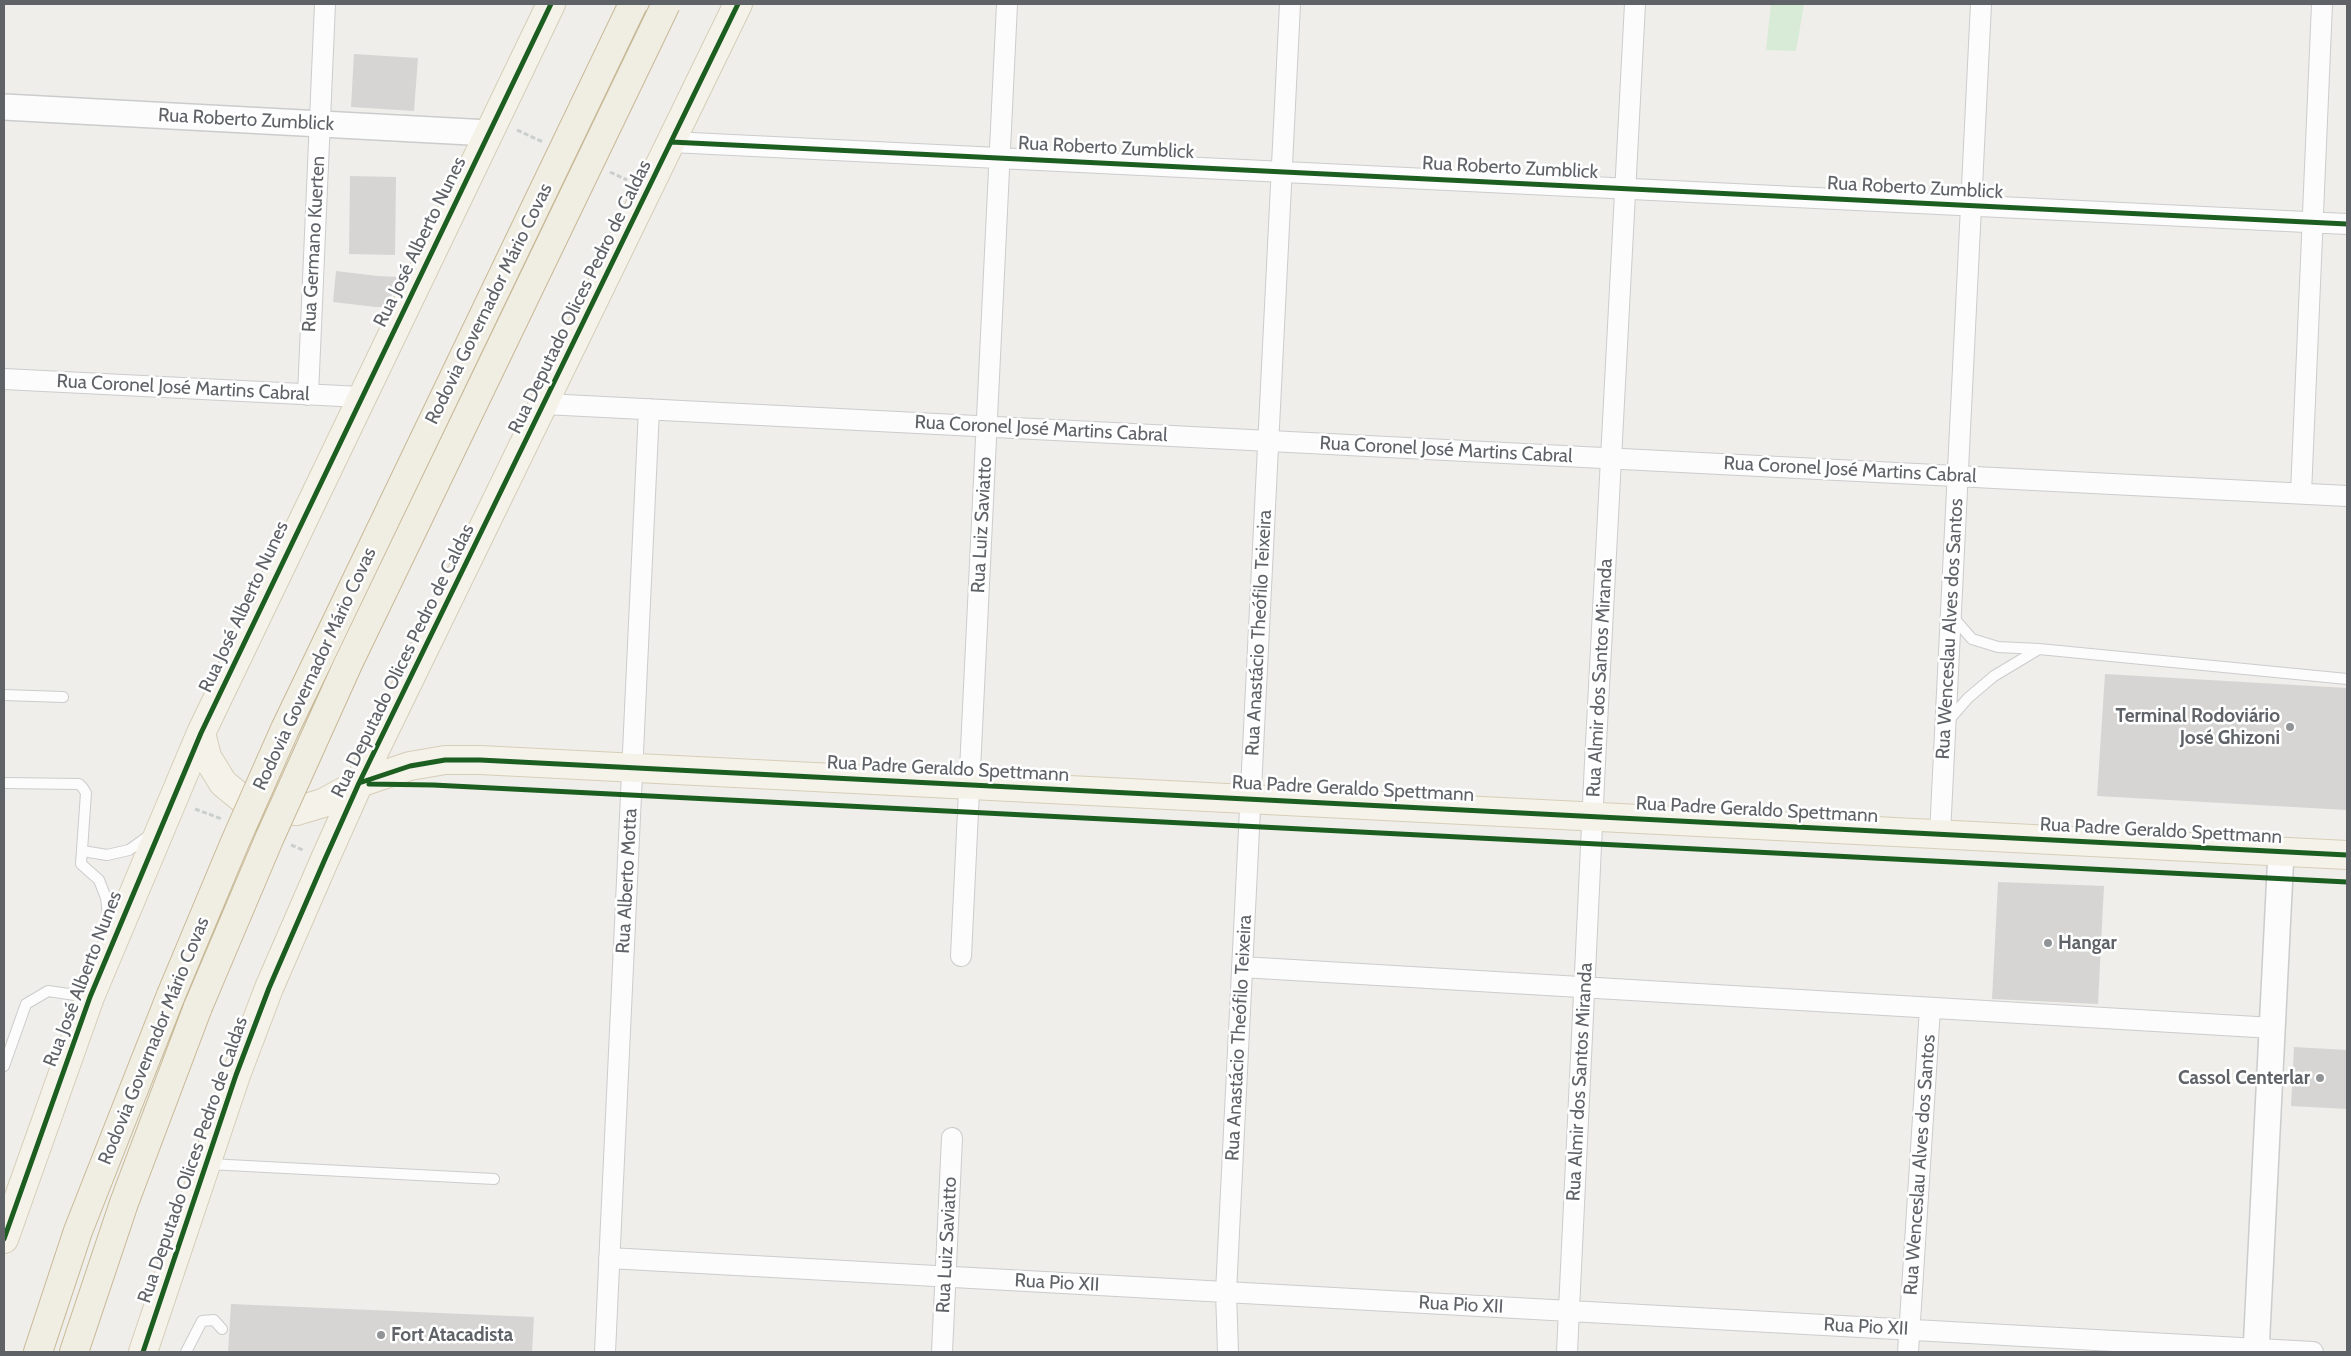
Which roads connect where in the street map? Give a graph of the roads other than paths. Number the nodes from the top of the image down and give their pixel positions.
1 (325, 4) edge
2 (551, 4) edge
3 (633, 4) edge
4 (666, 4) edge
5 (738, 4) edge
6 (1008, 4) edge
7 (1290, 4) edge
8 (1635, 4) edge
9 (1981, 4) edge
10 (2322, 4) edge
11 (4, 107) edge
12 (320, 124) junction
13 (489, 133) junction
14 (671, 142) junction
15 (1000, 158) junction
16 (1282, 172) junction
17 (1625, 189) junction
18 (1971, 206) junction
19 (2313, 222) junction
20 (2347, 224) edge
21 (4, 379) edge
22 (308, 395) junction
23 (361, 397) junction
24 (545, 404) junction
25 (649, 409) junction
26 (987, 426) junction
27 (1268, 440) junction
28 (1611, 458) junction
29 (1958, 476) junction
30 (2301, 493) junction
31 (2347, 496) edge
32 (1951, 615) junction
33 (2039, 649) junction
34 (2347, 679) edge
35 (4, 695) edge
36 (63, 697) dead end
37 (1946, 724) junction
38 (201, 733) junction
39 (632, 767) junction
40 (4, 783) edge
41 (360, 783) junction
42 (969, 785) junction
43 (1250, 799) junction
44 (1592, 817) junction
45 (159, 829) junction
46 (1940, 834) junction
47 (83, 851) junction
48 (2281, 852) junction
49 (2347, 855) edge
50 (111, 943) junction
51 (961, 956) dead end
52 (1242, 967) junction
53 (1584, 987) junction
54 (90, 997) junction
55 (1930, 1008) junction
56 (2273, 1028) junction
57 (4, 1066) edge
58 (952, 1138) dead end
59 (205, 1164) junction
60 (494, 1179) dead end
61 (4, 1239) edge
62 (609, 1258) junction
63 (945, 1276) junction
64 (1226, 1292) junction
65 (1569, 1311) junction
66 (222, 1329) dead end
67 (1910, 1330) junction
68 (2257, 1351) edge
69 (38, 1352) edge
70 (74, 1352) edge
71 (143, 1352) edge
72 (186, 1352) edge
73 (605, 1352) edge
74 (942, 1352) edge
75 (1228, 1352) edge
76 (1567, 1352) edge
77 (1908, 1352) edge
78 (2313, 1352) edge

1 - 12 street, Rua Germano Kuerten
2 - 13 main road, Rua José Alberto Nunes
3 - 69 highway, Rodovia Governador Mário Covas, bridge
4 - 70 highway, Rodovia Governador Mário Covas, bridge
5 - 14 main road, Rua Deputado Olices Pedro de Caldas
6 - 15 street, Rua Luiz Saviatto
7 - 16 street, Rua Anastácio Theófilo Teixeira
8 - 17 street, Rua Almir dos Santos Miranda
9 - 18 street, Rua Wenceslau Alves dos Santos
10 - 19 street
11 - 12 street, Rua Roberto Zumblick
12 - 13 street, Rua Roberto Zumblick
12 - 22 street, Rua Germano Kuerten
13 - 23 main road, Rua José Alberto Nunes
14 - 15 street, Rua Roberto Zumblick
14 - 24 main road, Rua Deputado Olices Pedro de Caldas
15 - 16 street, Rua Roberto Zumblick
15 - 26 street, Rua Luiz Saviatto
16 - 17 street, Rua Roberto Zumblick
16 - 27 street, Rua Anastácio Theófilo Teixeira
17 - 18 street, Rua Roberto Zumblick
17 - 28 street, Rua Almir dos Santos Miranda
18 - 19 street, Rua Roberto Zumblick
18 - 29 street, Rua Wenceslau Alves dos Santos
19 - 20 street, Rua Roberto Zumblick
19 - 30 street
21 - 22 street, Rua Coronel José Martins Cabral
22 - 23 street, Rua Coronel José Martins Cabral
23 - 38 main road, Rua José Alberto Nunes
24 - 25 street, Rua Coronel José Martins Cabral
24 - 41 main road, Rua Deputado Olices Pedro de Caldas
25 - 26 street, Rua Coronel José Martins Cabral
25 - 39 street, Rua Alberto Motta
26 - 27 street, Rua Coronel José Martins Cabral
26 - 42 street, Rua Luiz Saviatto
27 - 28 street, Rua Coronel José Martins Cabral
27 - 43 street, Rua Anastácio Theófilo Teixeira
28 - 29 street, Rua Coronel José Martins Cabral
28 - 44 street, Rua Almir dos Santos Miranda
29 - 30 street, Rua Coronel José Martins Cabral
29 - 32 street, Rua Wenceslau Alves dos Santos
30 - 31 street, Rua Coronel José Martins Cabral
32 - 33 lane
32 - 37 street, Rua Wenceslau Alves dos Santos
33 - 34 lane
33 - 37 lane
35 - 36 lane
37 - 46 street, Rua Wenceslau Alves dos Santos
38 - 41 main road, Rua Padre Geraldo Spettmann
38 - 45 main road, Rua José Alberto Nunes
39 - 41 main road, Rua Padre Geraldo Spettmann
39 - 42 main road, Rua Padre Geraldo Spettmann
39 - 62 street, Rua Alberto Motta
40 - 47 lane
41 - 59 main road, Rua Deputado Olices Pedro de Caldas
42 - 43 main road, Rua Padre Geraldo Spettmann
42 - 51 street, Rua Luiz Saviatto
43 - 44 main road, Rua Padre Geraldo Spettmann
43 - 52 street, Rua Anastácio Theófilo Teixeira
44 - 46 main road, Rua Padre Geraldo Spettmann
44 - 53 street, Rua Almir dos Santos Miranda
45 - 47 lane
45 - 50 main road, Rua José Alberto Nunes
46 - 48 main road, Rua Padre Geraldo Spettmann
47 - 50 lane
48 - 49 main road, Rua Padre Geraldo Spettmann
48 - 56 street
50 - 54 main road, Rua José Alberto Nunes
52 - 53 street
52 - 64 street, Rua Anastácio Theófilo Teixeira
53 - 55 street
53 - 65 street, Rua Almir dos Santos Miranda
54 - 57 lane
54 - 61 main road, Rua José Alberto Nunes
55 - 56 street
55 - 67 street, Rua Wenceslau Alves dos Santos
56 - 68 street
58 - 63 street, Rua Luiz Saviatto
59 - 60 lane
59 - 71 main road, Rua Deputado Olices Pedro de Caldas
62 - 63 street, Rua Pio XII
62 - 73 street, Rua Alberto Motta
63 - 64 street, Rua Pio XII
63 - 74 street, Rua Luiz Saviatto
64 - 65 street, Rua Pio XII
64 - 75 street, Rua Anastácio Theófilo Teixeira
65 - 67 street, Rua Pio XII
65 - 76 street, Rua Almir dos Santos Miranda
66 - 72 lane
67 - 68 street, Rua Pio XII
67 - 77 street, Rua Wenceslau Alves dos Santos
68 - 78 street, Rua Pio XII

